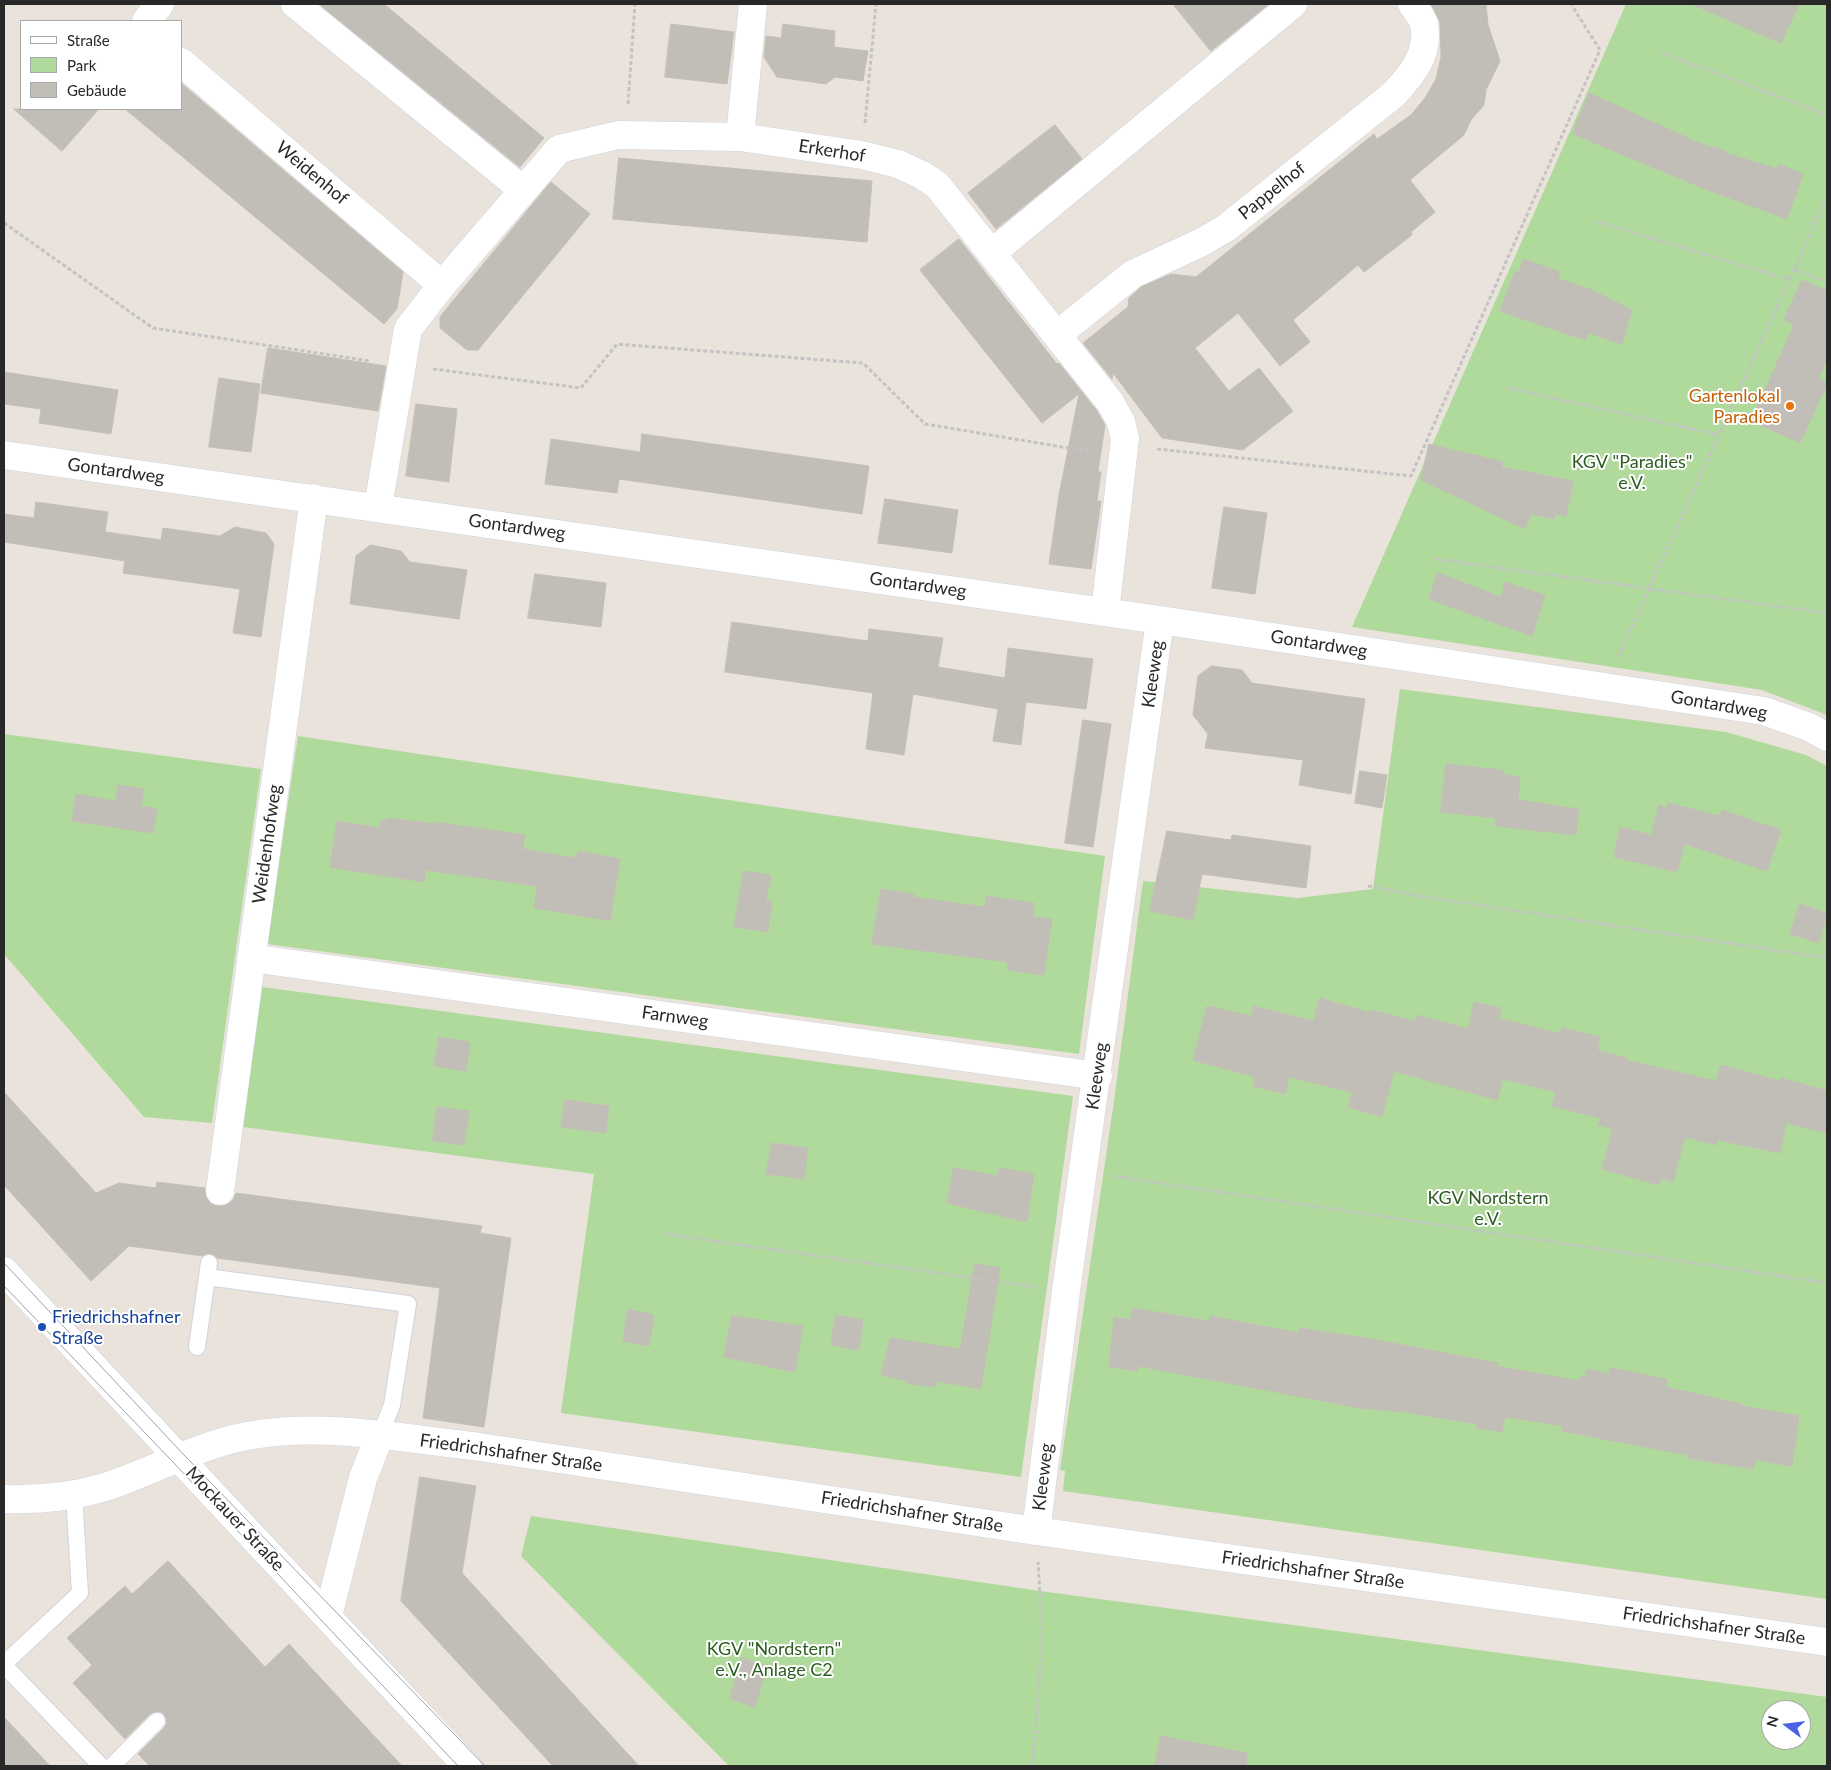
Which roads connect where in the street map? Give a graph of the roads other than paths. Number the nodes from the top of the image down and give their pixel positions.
1 (160, 4) edge
2 (294, 4) edge
3 (753, 4) edge
4 (1293, 4) edge
5 (1412, 4) edge
6 (147, 20) edge
7 (182, 63) edge
8 (740, 137) junction
9 (523, 190) junction
10 (992, 253) junction
11 (442, 285) junction
12 (1057, 335) junction
13 (4, 455) edge
14 (314, 498) junction
15 (378, 507) junction
16 (1104, 612) junction
17 (1160, 620) junction
18 (1827, 737) edge
19 (251, 958) junction
20 (1098, 1076) junction
21 (220, 1191) dead end
22 (4, 1271) edge
23 (197, 1347) dead end
24 (380, 1435) junction
25 (178, 1458) junction
26 (74, 1494) junction
27 (4, 1500) edge
28 (1036, 1531) junction
29 (328, 1616) junction
30 (1827, 1642) edge
31 (4, 1665) edge
32 (157, 1721) dead end
33 (101, 1766) edge
34 (112, 1766) edge
35 (467, 1766) edge

1 - 6 street
2 - 9 street
3 - 8 street
4 - 10 street
5 - 12 street, Pappelhof
7 - 11 street, Weidenhof
8 - 9 street, Erkerhof
8 - 10 street, Erkerhof
9 - 11 street
10 - 12 street
11 - 15 street
12 - 16 street
13 - 14 street, Gontardweg
14 - 15 street, Gontardweg
14 - 19 street, Weidenhofweg
15 - 16 street, Gontardweg
16 - 17 street, Gontardweg
17 - 18 street, Gontardweg
17 - 20 street, Kleeweg
19 - 20 street, Farnweg
19 - 21 street, Weidenhofweg
20 - 28 street, Kleeweg
22 - 25 street, Mockauer Straße
23 - 24 lane
24 - 25 street, Friedrichshafner Straße
24 - 28 street, Friedrichshafner Straße
24 - 29 street
25 - 26 street, Friedrichshafner Straße
25 - 29 street, Mockauer Straße
26 - 27 street, Friedrichshafner Straße
26 - 31 lane
28 - 30 street, Friedrichshafner Straße
29 - 35 street, Mockauer Straße
31 - 33 lane
32 - 34 lane

